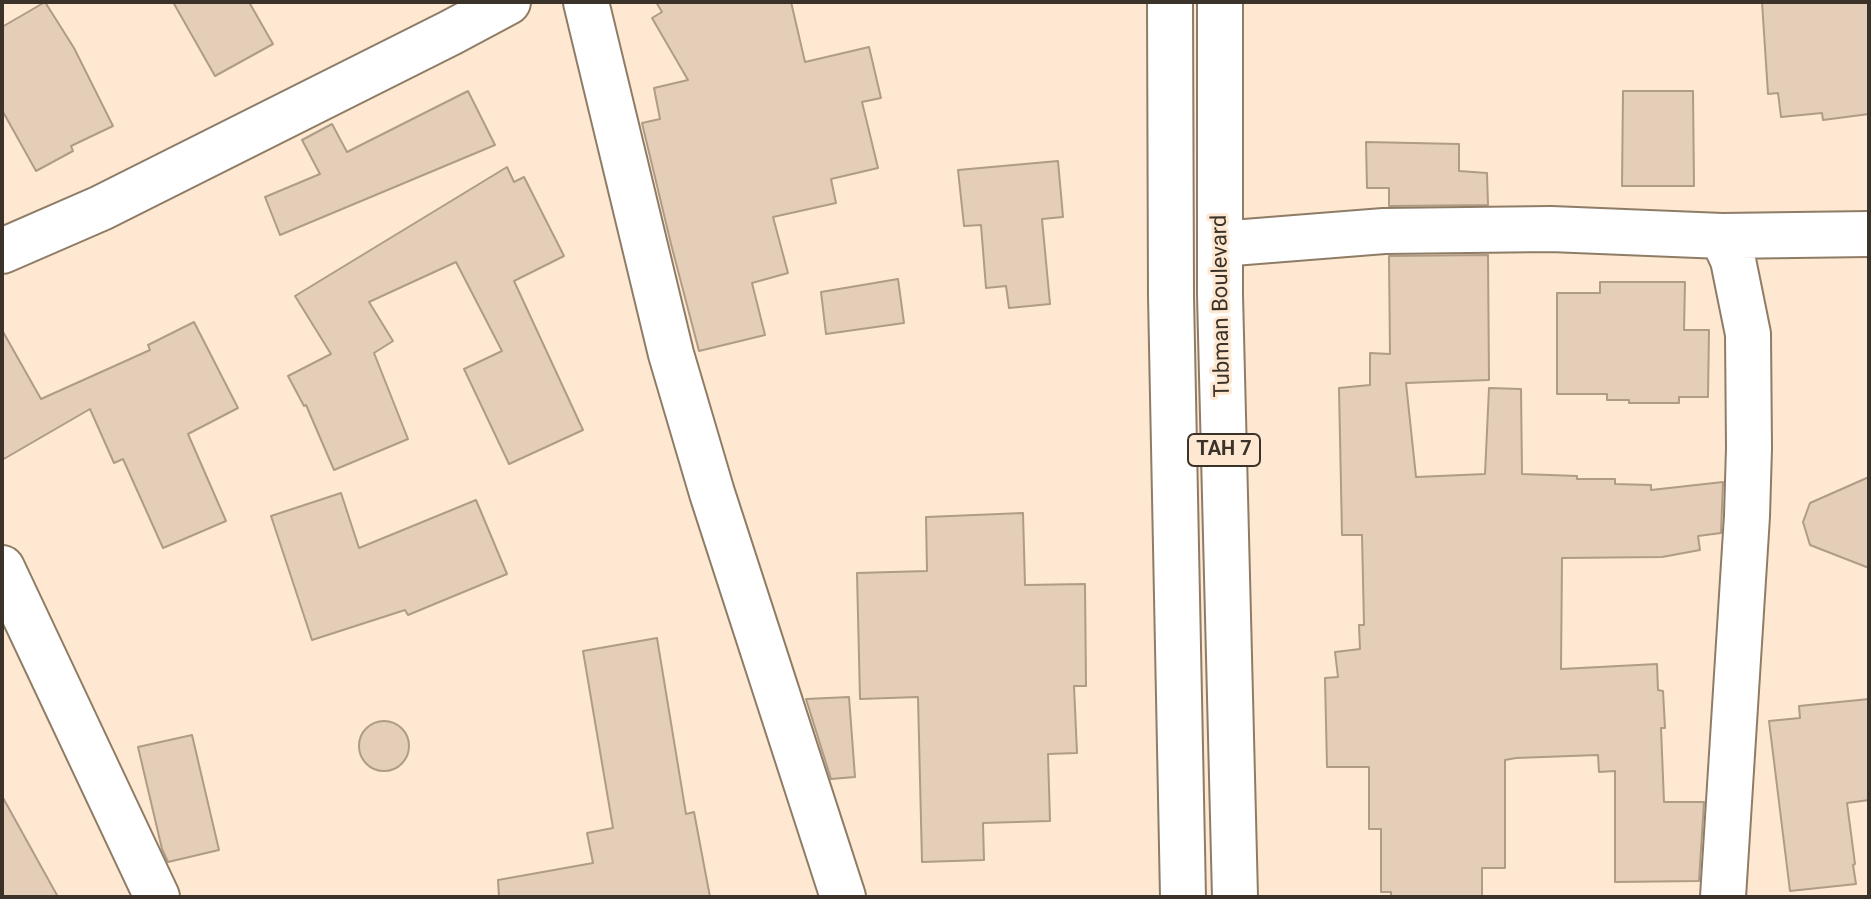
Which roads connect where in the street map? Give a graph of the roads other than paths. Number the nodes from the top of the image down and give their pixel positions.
1 (508, 2) edge
2 (586, 2) edge
3 (1170, 2) edge
4 (1220, 2) edge
5 (1869, 234) edge
6 (1722, 236) junction
7 (5, 243) edge
8 (1220, 244) junction
9 (2, 568) edge
10 (157, 897) edge
11 (843, 897) edge
12 (1183, 897) edge
13 (1235, 897) edge
14 (1723, 897) edge

1 - 7 main road
2 - 11 main road
3 - 12 main road, TAH 7
4 - 8 main road, Tubman Boulevard / TAH 7
5 - 6 main road
6 - 8 main road
6 - 14 main road
8 - 13 main road, Tubman Boulevard / TAH 7
9 - 10 main road

